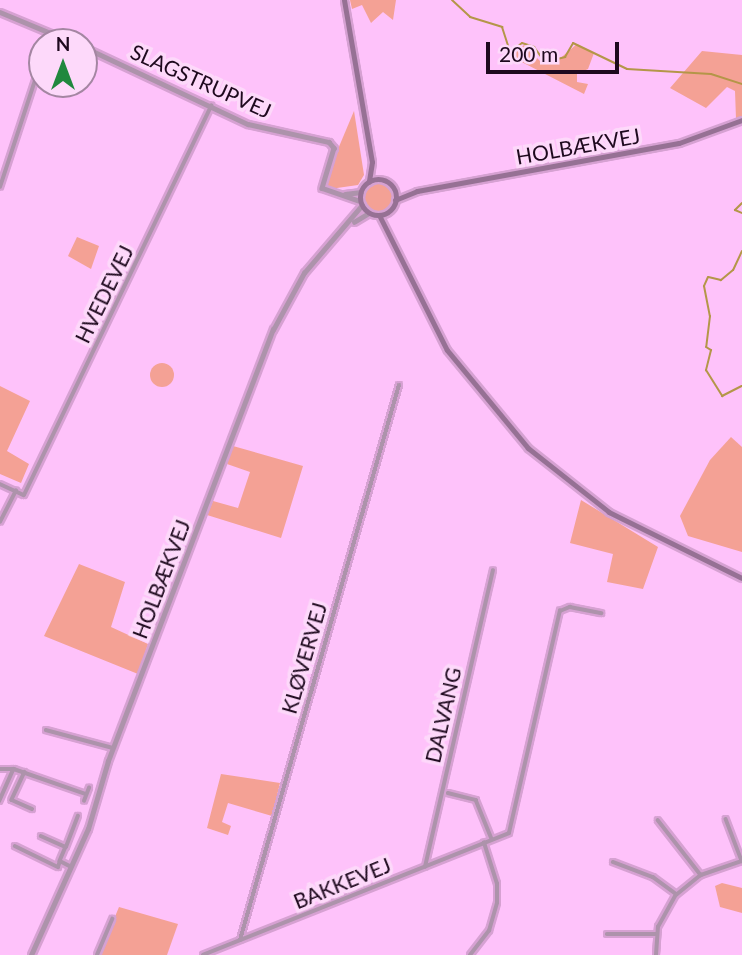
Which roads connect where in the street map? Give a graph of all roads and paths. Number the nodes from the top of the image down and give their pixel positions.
1 (344, 0) edge
2 (0, 12) edge
3 (38, 28) edge
4 (98, 54) edge
5 (29, 98) edge
6 (211, 106) junction
7 (742, 120) edge
8 (372, 162) junction
9 (379, 180) junction
10 (369, 182) junction
11 (0, 187) edge
12 (394, 190) junction
13 (417, 191) junction
14 (361, 192) junction
15 (331, 194) junction
16 (395, 200) junction
17 (361, 203) junction
18 (388, 212) junction
19 (369, 213) junction
20 (379, 215) junction
21 (345, 228) junction
22 (392, 237) junction
23 (399, 385) dead end
24 (0, 484) edge
25 (16, 491) junction
26 (0, 522) edge
27 (493, 571) dead end
28 (742, 578) edge
29 (601, 613) dead end
30 (46, 730) dead end
31 (113, 748) junction
32 (0, 769) edge
33 (14, 769) junction
34 (25, 772) junction
35 (89, 788) dead end
36 (447, 793) dead end
37 (86, 794) junction
38 (84, 800) dead end
39 (0, 801) edge
40 (32, 809) dead end
41 (78, 816) dead end
42 (726, 819) dead end
43 (658, 820) dead end
44 (41, 836) dead end
45 (492, 839) junction
46 (484, 843) junction
47 (15, 846) dead end
48 (66, 847) junction
49 (60, 861) junction
50 (742, 861) edge
51 (613, 862) dead end
52 (72, 867) junction
53 (425, 867) junction
54 (701, 876) junction
55 (676, 895) junction
56 (112, 919) dead end
57 (607, 934) dead end
58 (657, 934) junction
59 (240, 940) junction
60 (31, 955) edge
61 (97, 955) edge
62 (203, 955) edge
63 (470, 955) edge
64 (656, 955) edge

1 - 8 main road
2 - 3 street
4 - 6 street, SLAGSTRUPVEJ
5 - 11 street
6 - 15 street, SLAGSTRUPVEJ
6 - 25 street, HVEDEVEJ
7 - 13 main road, HOLBÆKVEJ
8 - 9 main road
8 - 10 main road
9 - 10 main road
9 - 12 main road
10 - 14 main road
12 - 13 main road, HOLBÆKVEJ
12 - 16 main road
13 - 16 main road, HOLBÆKVEJ
14 - 15 street
14 - 17 main road
15 - 17 street
16 - 18 main road
17 - 19 main road
17 - 21 street, HOLBÆKVEJ
18 - 20 main road
18 - 22 main road
19 - 20 main road
19 - 21 street, HOLBÆKVEJ
20 - 22 main road
21 - 31 street, HOLBÆKVEJ
22 - 28 main road
23 - 59 street, KLØVERVEJ
24 - 25 street
25 - 26 street
27 - 53 street, DALVANG
29 - 45 street, BAKKEVEJ
30 - 31 street
31 - 52 street, HOLBÆKVEJ
32 - 33 street
33 - 34 street
33 - 39 street
34 - 37 street
34 - 40 street
35 - 37 street
36 - 45 street
37 - 38 street
41 - 48 street
42 - 50 street
43 - 54 street
44 - 48 street
45 - 46 street, BAKKEVEJ
46 - 53 street, BAKKEVEJ
46 - 63 street
47 - 49 street
48 - 49 street
49 - 52 street
50 - 54 street
51 - 55 street
52 - 60 street, HOLBÆKVEJ
53 - 59 street, BAKKEVEJ
54 - 55 street
55 - 58 street
56 - 61 street
57 - 58 street
58 - 64 street
59 - 62 street, BAKKEVEJ

